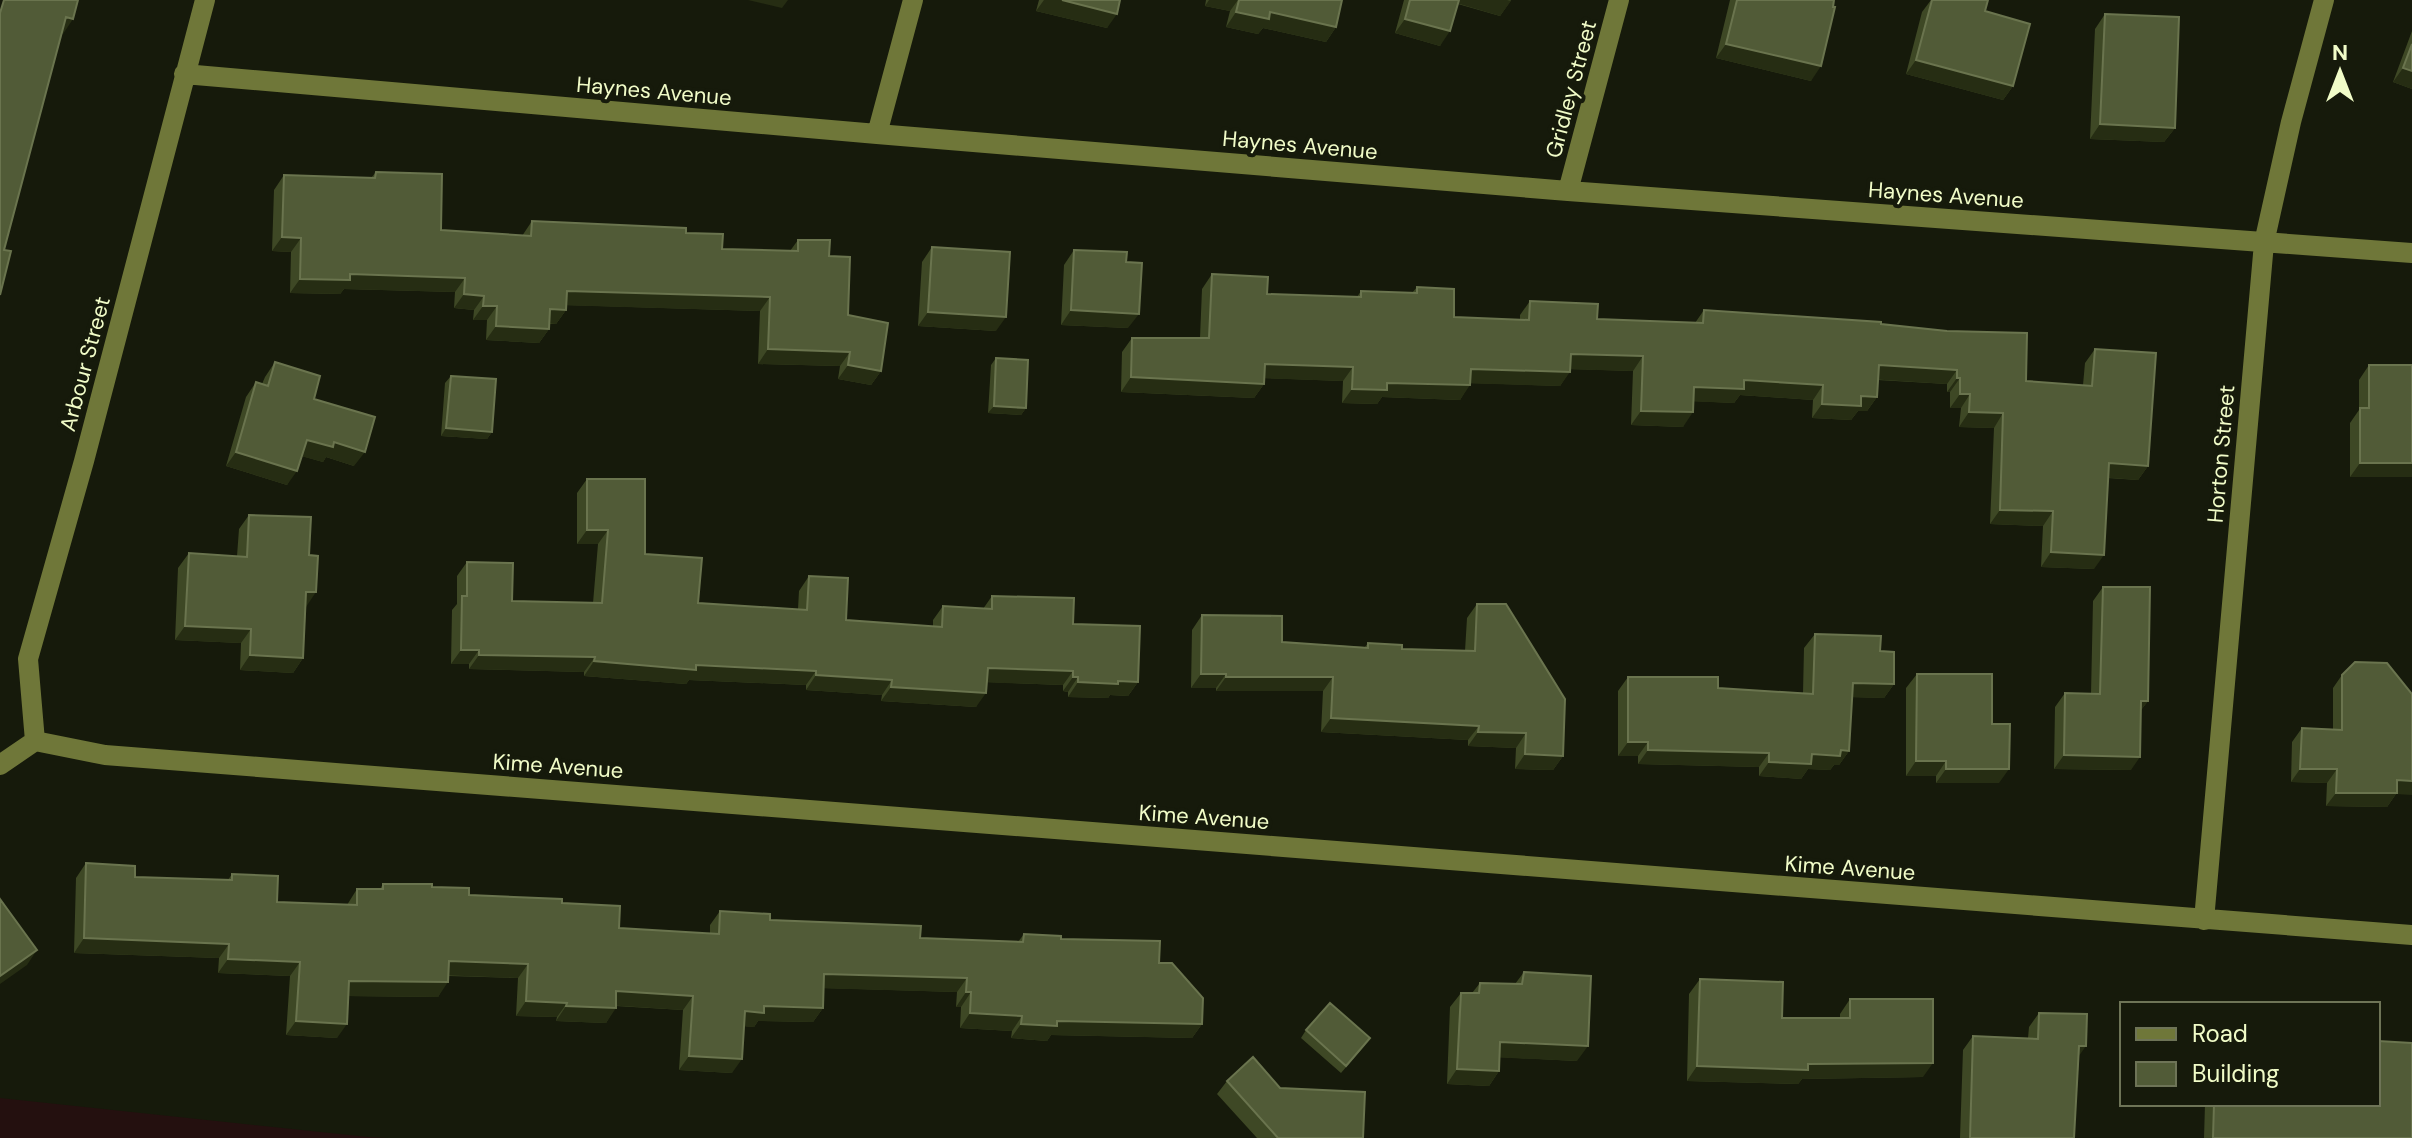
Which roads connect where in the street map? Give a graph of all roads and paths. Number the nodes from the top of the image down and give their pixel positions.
1 (205, 0) edge
2 (913, 0) edge
3 (1619, 0) edge
4 (2324, 0) edge
5 (184, 74) junction
6 (877, 134) junction
7 (1568, 191) junction
8 (2264, 243) junction
9 (2412, 253) edge
10 (35, 741) junction
11 (0, 765) edge
12 (2204, 920) junction
13 (2412, 935) edge

1 - 5 street, Arbour Street
2 - 6 street
3 - 7 street, Gridley Street
4 - 8 street, Horton Street
5 - 6 street, Haynes Avenue
5 - 10 street, Arbour Street
6 - 7 street, Haynes Avenue
7 - 8 street, Haynes Avenue
8 - 9 street, Haynes Avenue
8 - 12 street, Horton Street
10 - 11 street
10 - 12 street, Kime Avenue
12 - 13 street, Kime Avenue

